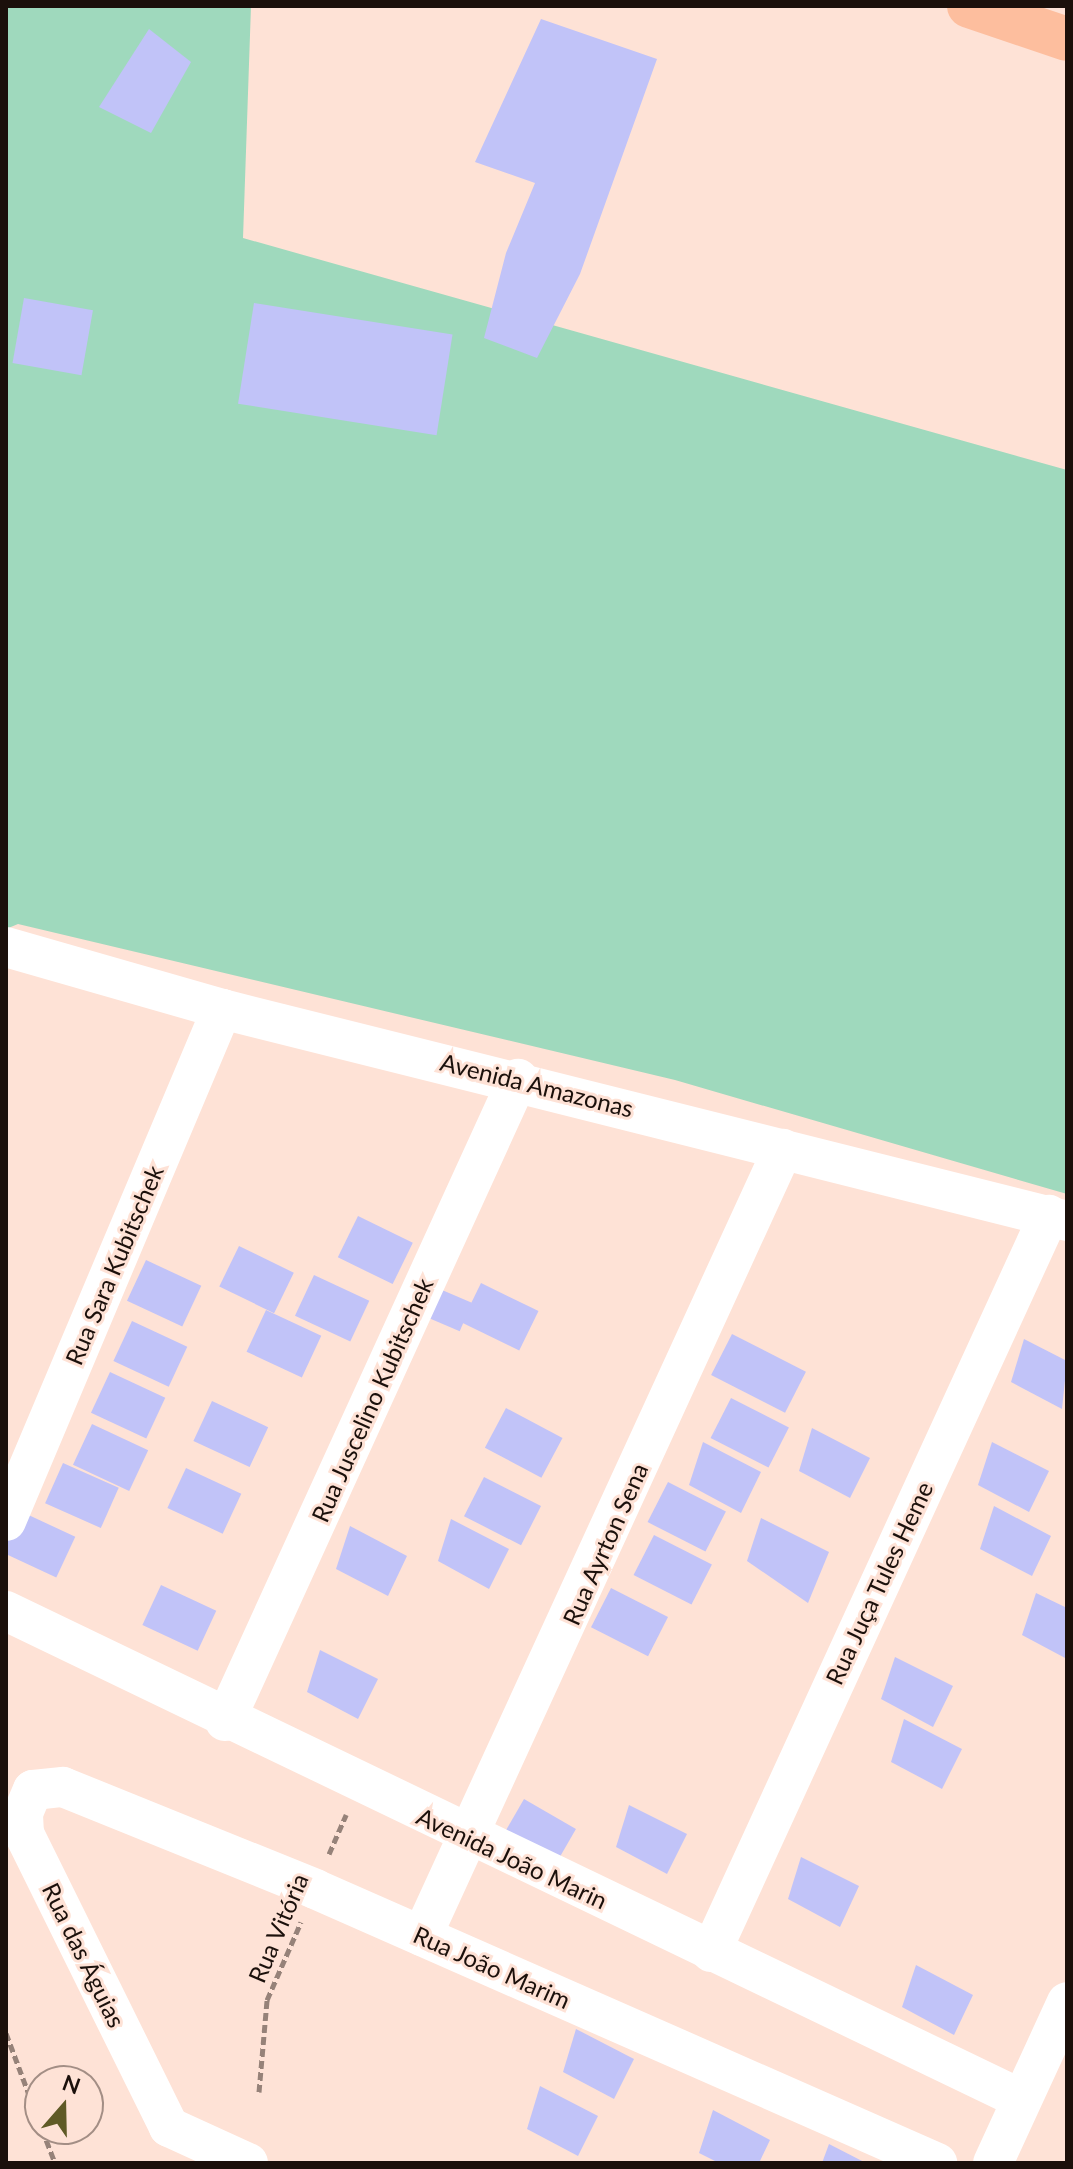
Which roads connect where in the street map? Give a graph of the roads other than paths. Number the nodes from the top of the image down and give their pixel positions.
1 (969, 6) edge
2 (1067, 39) edge
3 (6, 946) edge
4 (222, 1009) junction
5 (518, 1079) junction
6 (783, 1149) junction
7 (1058, 1218) edge
8 (6, 1521) edge
9 (6, 1611) edge
10 (225, 1721) junction
11 (42, 1786) joint
12 (472, 1838) junction
13 (422, 1936) junction
14 (711, 1952) junction
15 (1067, 2002) edge
16 (1021, 2099) junction
17 (248, 2163) edge
18 (937, 2163) edge
19 (993, 2163) edge

1 - 2 main road
3 - 4 street, Avenida Amazonas
4 - 5 street, Avenida Amazonas
4 - 8 street, Rua Sara Kubitschek
5 - 6 street, Avenida Amazonas
5 - 10 street, Rua Juscelino Kubitschek
6 - 7 street, Avenida Amazonas
6 - 12 street, Rua Ayrton Sena
7 - 14 street, Rua Juça Tules Heme
9 - 10 street, Avenida João Marin
10 - 12 street, Avenida João Marin
11 - 13 street, Rua João Marim
11 - 17 street, Rua das Águias
12 - 13 street, Rua Ayrton Sena
12 - 14 street, Avenida João Marin
13 - 18 street, Rua João Marim
14 - 16 street, Avenida João Marin
15 - 16 street
16 - 19 street

